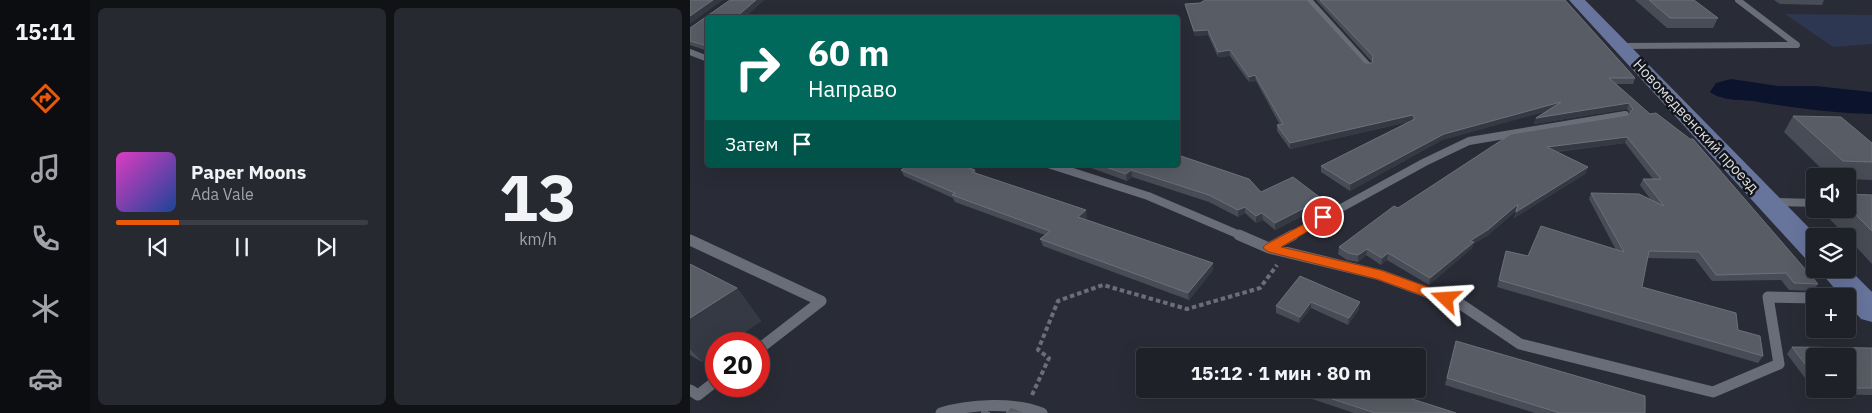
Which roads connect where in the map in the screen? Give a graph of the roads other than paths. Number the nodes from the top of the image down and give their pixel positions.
1 (1308, 0) edge
2 (1577, 0) edge
3 (1738, 0) edge
4 (1621, 46) junction
5 (690, 52) edge
6 (705, 58) edge
7 (1368, 65) edge
8 (1625, 114) edge
9 (1057, 167) edge
10 (1768, 202) junction
11 (1806, 203) edge
12 (690, 240) edge
13 (1806, 242) edge
14 (1269, 248) junction
15 (1839, 278) edge
16 (1806, 298) edge
17 (1860, 303) edge
18 (770, 340) edge
19 (690, 390) edge
20 (705, 390) edge
21 (941, 413) edge
22 (1042, 413) edge

1 - 7 lane
2 - 4 street, Новомедвенский проезд
3 - 4 lane
4 - 10 street, Новомедвенский проезд
5 - 6 lane
8 - 14 lane
9 - 14 lane
10 - 11 lane
10 - 13 street, Новомедвенский проезд
12 - 18 lane
14 - 16 lane
15 - 17 street
19 - 20 lane
21 - 22 lane

